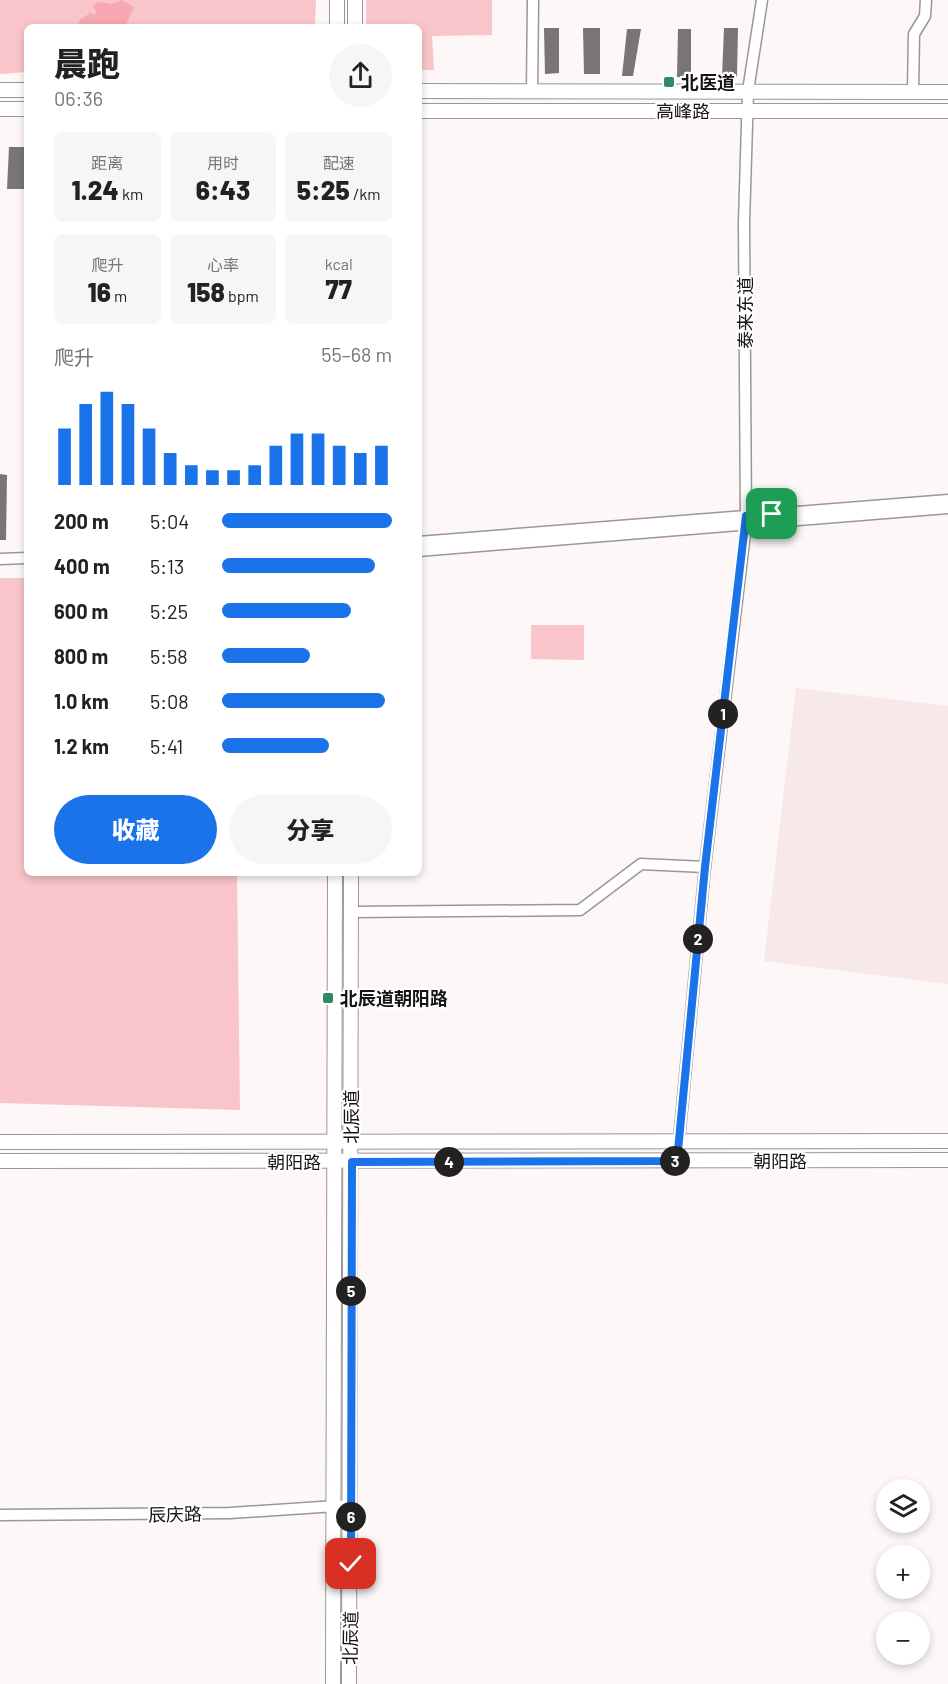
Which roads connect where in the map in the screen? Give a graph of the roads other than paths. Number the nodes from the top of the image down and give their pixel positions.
1 (337, 0) edge
2 (355, 0) edge
3 (533, 0) edge
4 (762, 0) edge
5 (926, 0) edge
6 (337, 24) edge
7 (355, 24) edge
8 (0, 90) edge
9 (24, 90) edge
10 (422, 91) edge
11 (748, 91) junction
12 (532, 92) junction
13 (913, 92) junction
14 (948, 92) edge
15 (0, 109) edge
16 (24, 109) edge
17 (422, 111) edge
18 (747, 111) junction
19 (948, 111) edge
20 (948, 500) edge
21 (948, 508) edge
22 (746, 521) junction
23 (422, 542) edge
24 (422, 551) edge
25 (0, 558) edge
26 (24, 558) edge
27 (705, 867) junction
28 (335, 876) edge
29 (351, 876) edge
30 (351, 912) junction
31 (678, 1141) junction
32 (948, 1141) edge
33 (0, 1142) edge
34 (334, 1142) junction
35 (351, 1142) junction
36 (948, 1160) edge
37 (0, 1161) edge
38 (677, 1161) junction
39 (334, 1162) junction
40 (352, 1162) junction
41 (351, 1508) junction
42 (334, 1509) junction
43 (0, 1517) edge
44 (333, 1684) edge
45 (349, 1684) edge

1 - 6 main road
2 - 7 main road
3 - 12 street
4 - 11 street, 泰来东道
5 - 13 street
8 - 9 main road
10 - 12 main road, 高峰路
11 - 12 main road, 高峰路
11 - 13 main road, 高峰路
11 - 18 street, 泰来东道
13 - 14 main road, 高峰路
15 - 16 main road
17 - 18 main road, 高峰路
18 - 19 main road, 高峰路
18 - 22 street, 泰来东道
20 - 22 street
21 - 22 street
22 - 23 street
22 - 24 street
22 - 27 street, 泰来东道
25 - 26 street
27 - 30 street
27 - 31 street, 泰来东道
28 - 34 main road, 北辰道
29 - 30 main road, 北辰道
30 - 35 main road, 北辰道
31 - 32 main road, 朝阳路
31 - 35 main road, 朝阳路
31 - 38 street, 泰来东道
33 - 34 main road, 朝阳路
34 - 35 main road, 朝阳路
34 - 39 main road, 北辰道
35 - 40 main road, 北辰道
36 - 38 main road, 朝阳路
37 - 39 main road, 朝阳路
38 - 40 main road, 朝阳路
39 - 40 main road, 朝阳路
39 - 42 main road, 北辰道
40 - 41 main road, 北辰道
41 - 42 street, 辰庆路
41 - 45 main road, 北辰道
42 - 43 street, 辰庆路
42 - 44 main road, 北辰道

